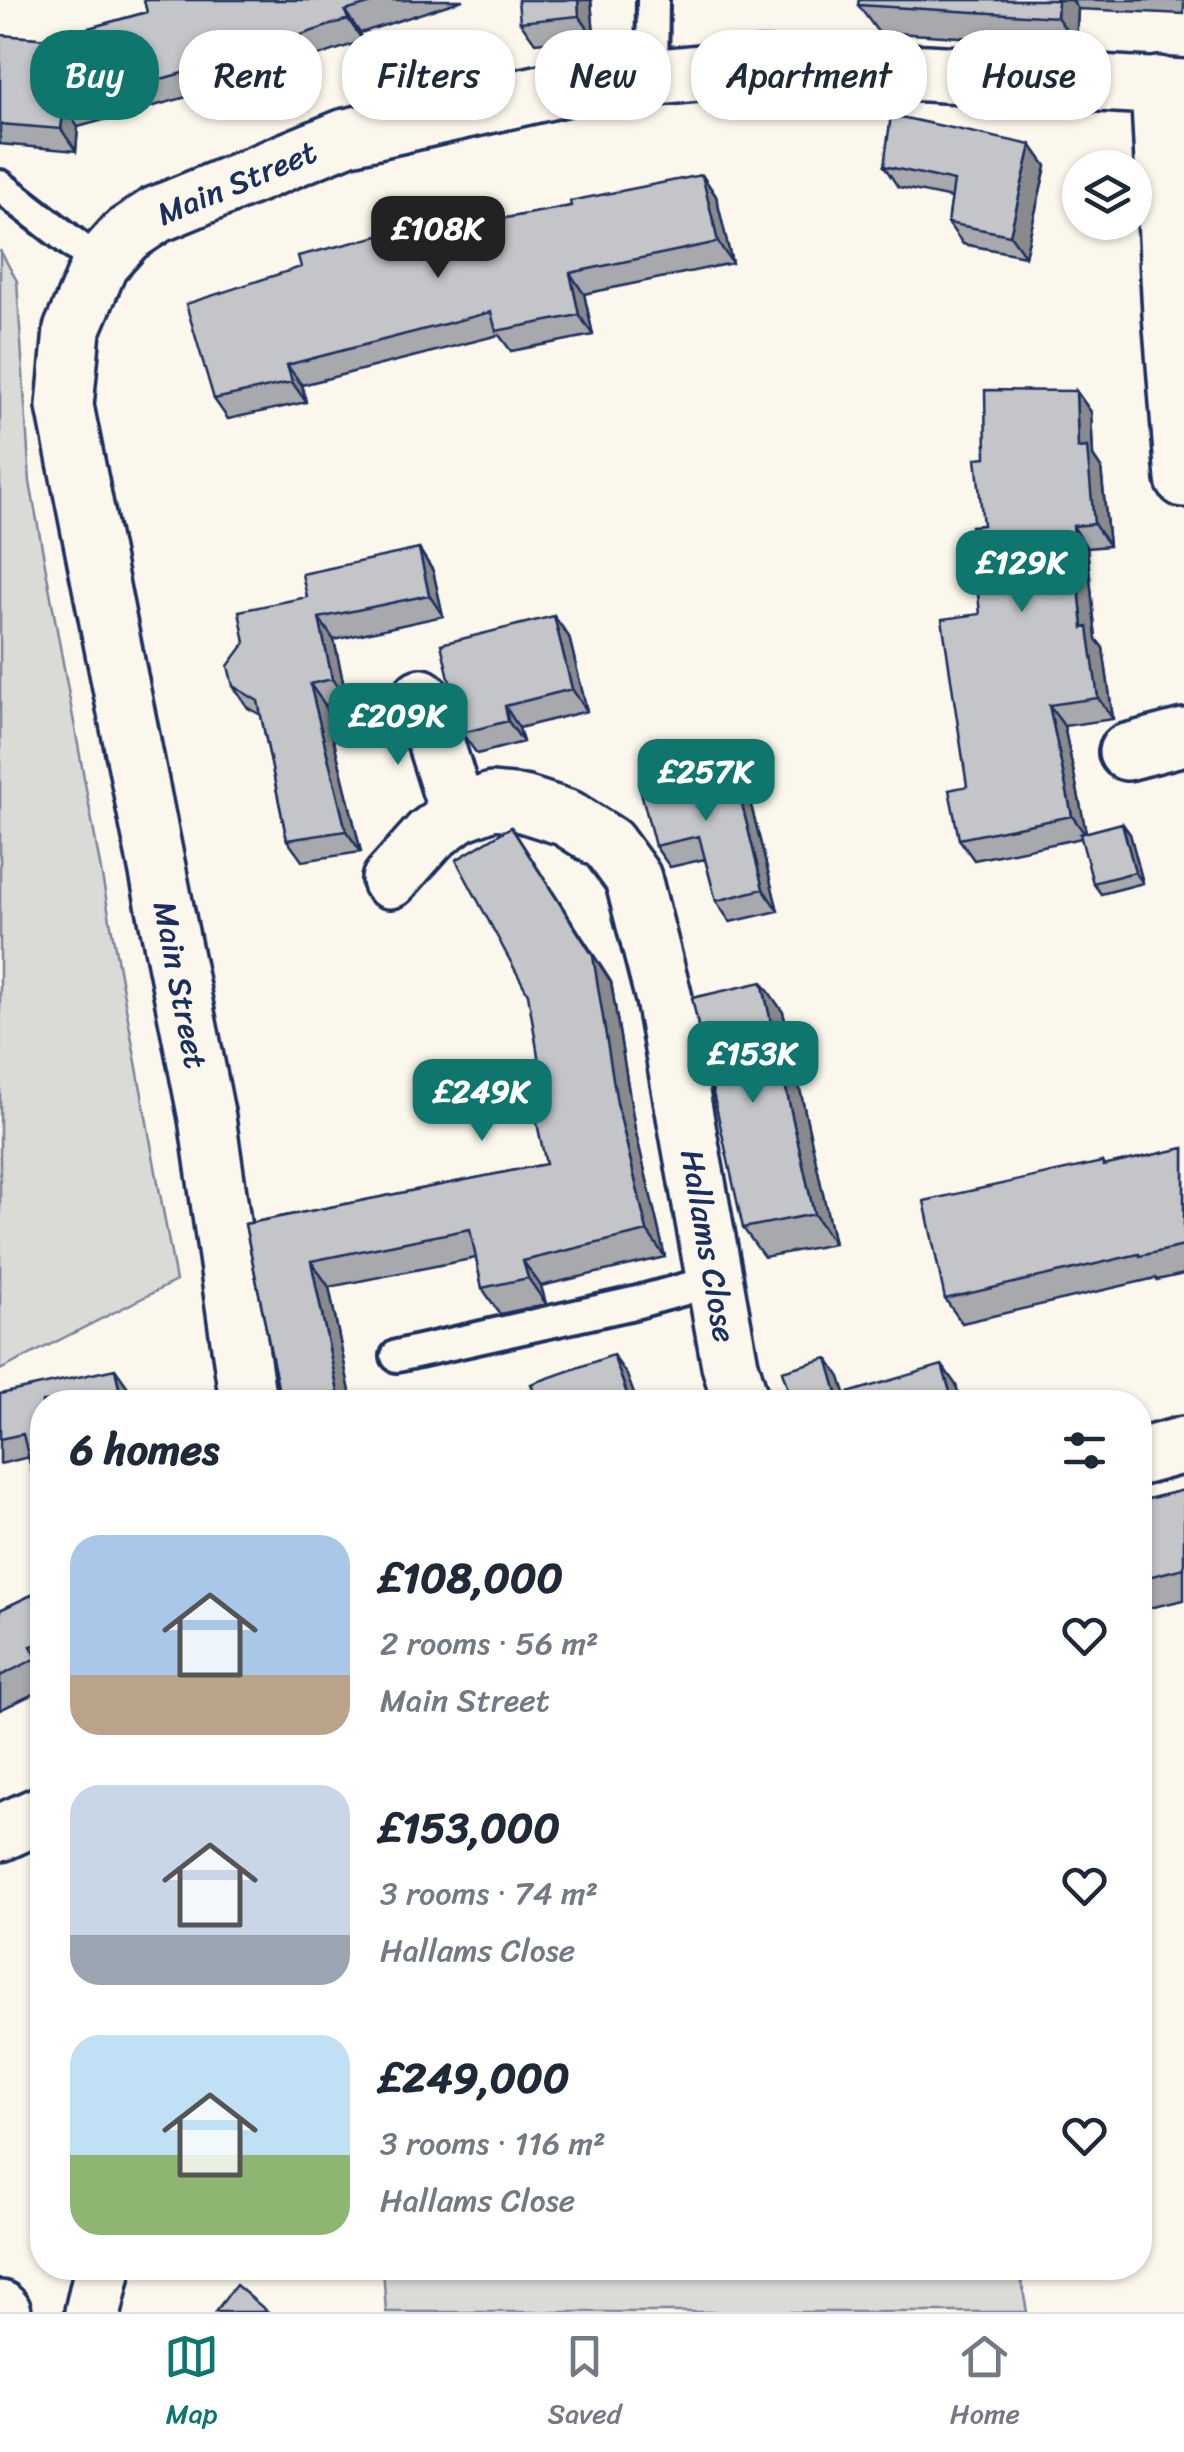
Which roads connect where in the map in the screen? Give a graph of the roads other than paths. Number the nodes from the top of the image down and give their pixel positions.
1 (653, 0) edge
2 (653, 30) edge
3 (671, 75) edge
4 (1172, 86) edge
5 (535, 94) edge
6 (0, 186) edge
7 (100, 264) junction
8 (1184, 478) edge
9 (420, 696) dead end
10 (1184, 737) edge
11 (1127, 752) dead end
12 (458, 814) junction
13 (390, 880) dead end
14 (714, 1281) junction
15 (397, 1356) dead end
16 (246, 1390) edge
17 (737, 1390) edge
18 (1184, 1445) edge
19 (1152, 1454) edge
20 (30, 1819) edge
21 (0, 1833) edge
22 (100, 2280) edge
23 (93, 2312) edge

1 - 2 lane
3 - 4 street, Main Street
4 - 8 street
5 - 7 street, Main Street
6 - 7 lane
7 - 16 street, Main Street
9 - 12 street
10 - 11 street
12 - 13 street, Hallams Close
12 - 14 street, Hallams Close
14 - 15 lane
14 - 17 street, Hallams Close
18 - 19 street
20 - 21 street
22 - 23 street

